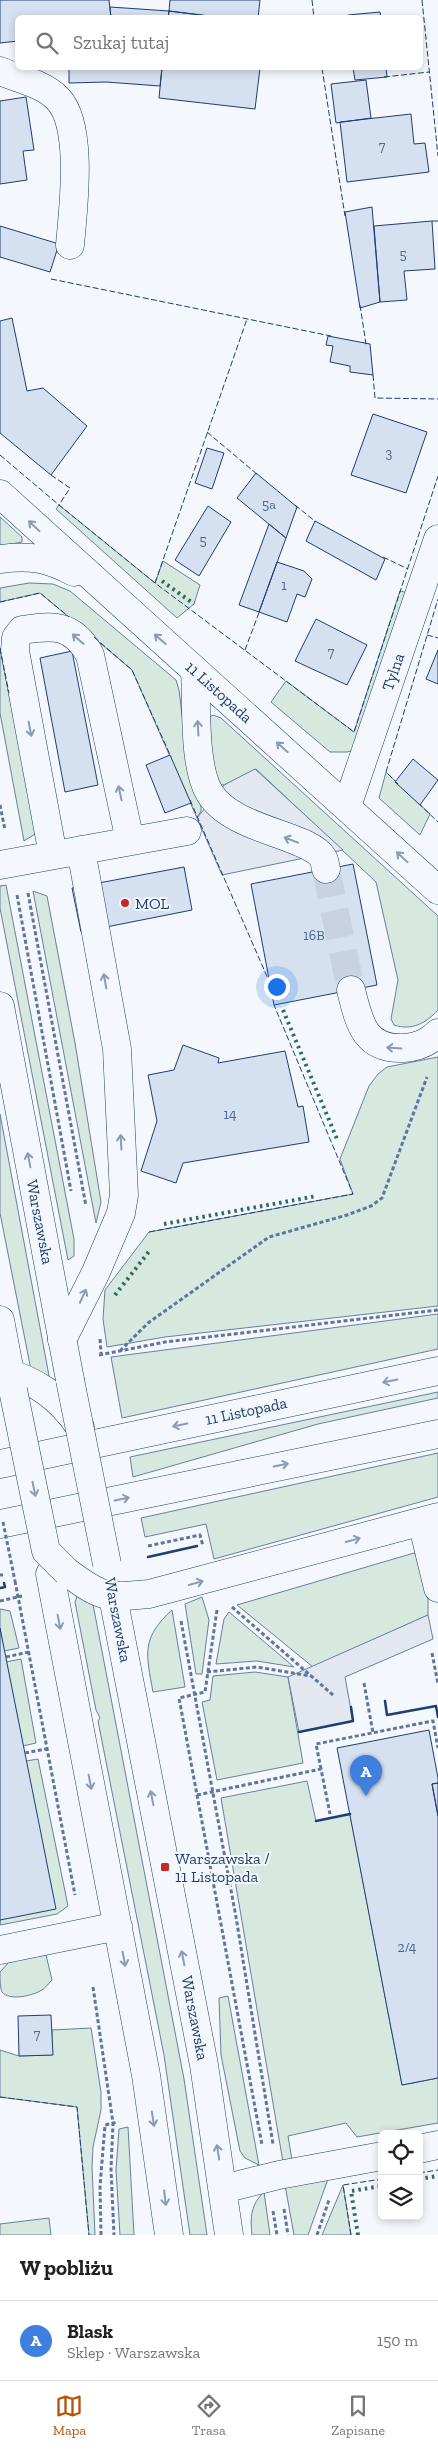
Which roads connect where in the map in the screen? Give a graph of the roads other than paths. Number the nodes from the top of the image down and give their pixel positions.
1 (0, 71) edge
2 (70, 245) dead end
3 (0, 494) edge
4 (438, 539) edge
5 (0, 559) edge
6 (96, 582) junction
7 (195, 670) junction
8 (347, 806) junction
9 (187, 831) dead end
10 (130, 841) junction
11 (81, 850) junction
12 (53, 856) junction
13 (11, 863) edge
14 (326, 869) tunnel mouth
15 (438, 890) edge
16 (351, 990) tunnel mouth
17 (0, 1006) edge
18 (434, 1037) edge
19 (0, 1320) edge
20 (62, 1340) junction
21 (438, 1371) edge
22 (15, 1380) edge
23 (80, 1427) junction
24 (438, 1434) edge
25 (0, 1464) edge
26 (1, 1519) edge
27 (430, 1520) edge
28 (54, 1566) junction
29 (438, 1588) edge
30 (114, 1597) junction
31 (118, 1926) junction
32 (0, 1950) edge
33 (438, 2145) edge
34 (423, 2147) edge
35 (378, 2157) edge
36 (223, 2188) junction
37 (169, 2235) edge
38 (230, 2235) edge

1 - 2 main road
6 -> 3 main road, 11 Listopada
4 - 8 main road, Tylna
5 - 6 main road
7 -> 6 main road, 11 Listopada
8 -> 7 main road, 11 Listopada
14 -> 7 main road
15 -> 8 main road, 11 Listopada
9 - 10 main road
10 - 11 main road
10 -> 12 main road
11 - 12 main road
20 -> 11 main road
12 - 13 main road
18 -> 16 main road
20 -> 17 main road, Warszawska
19 - 22 main road
20 - 23 main road, Warszawska, bridge
21 -> 25 main road, 11 Listopada
22 - 23 main road
22 -> 28 main road, bridge
23 - 30 main road, Warszawska, bridge
26 -> 24 main road
27 - 29 main road
30 -> 27 main road
28 - 30 main road
28 -> 31 main road
36 -> 30 main road, Warszawska
31 - 32 main road
31 -> 37 main road
33 - 34 main road
35 - 36 main road
36 - 38 main road, Warszawska

